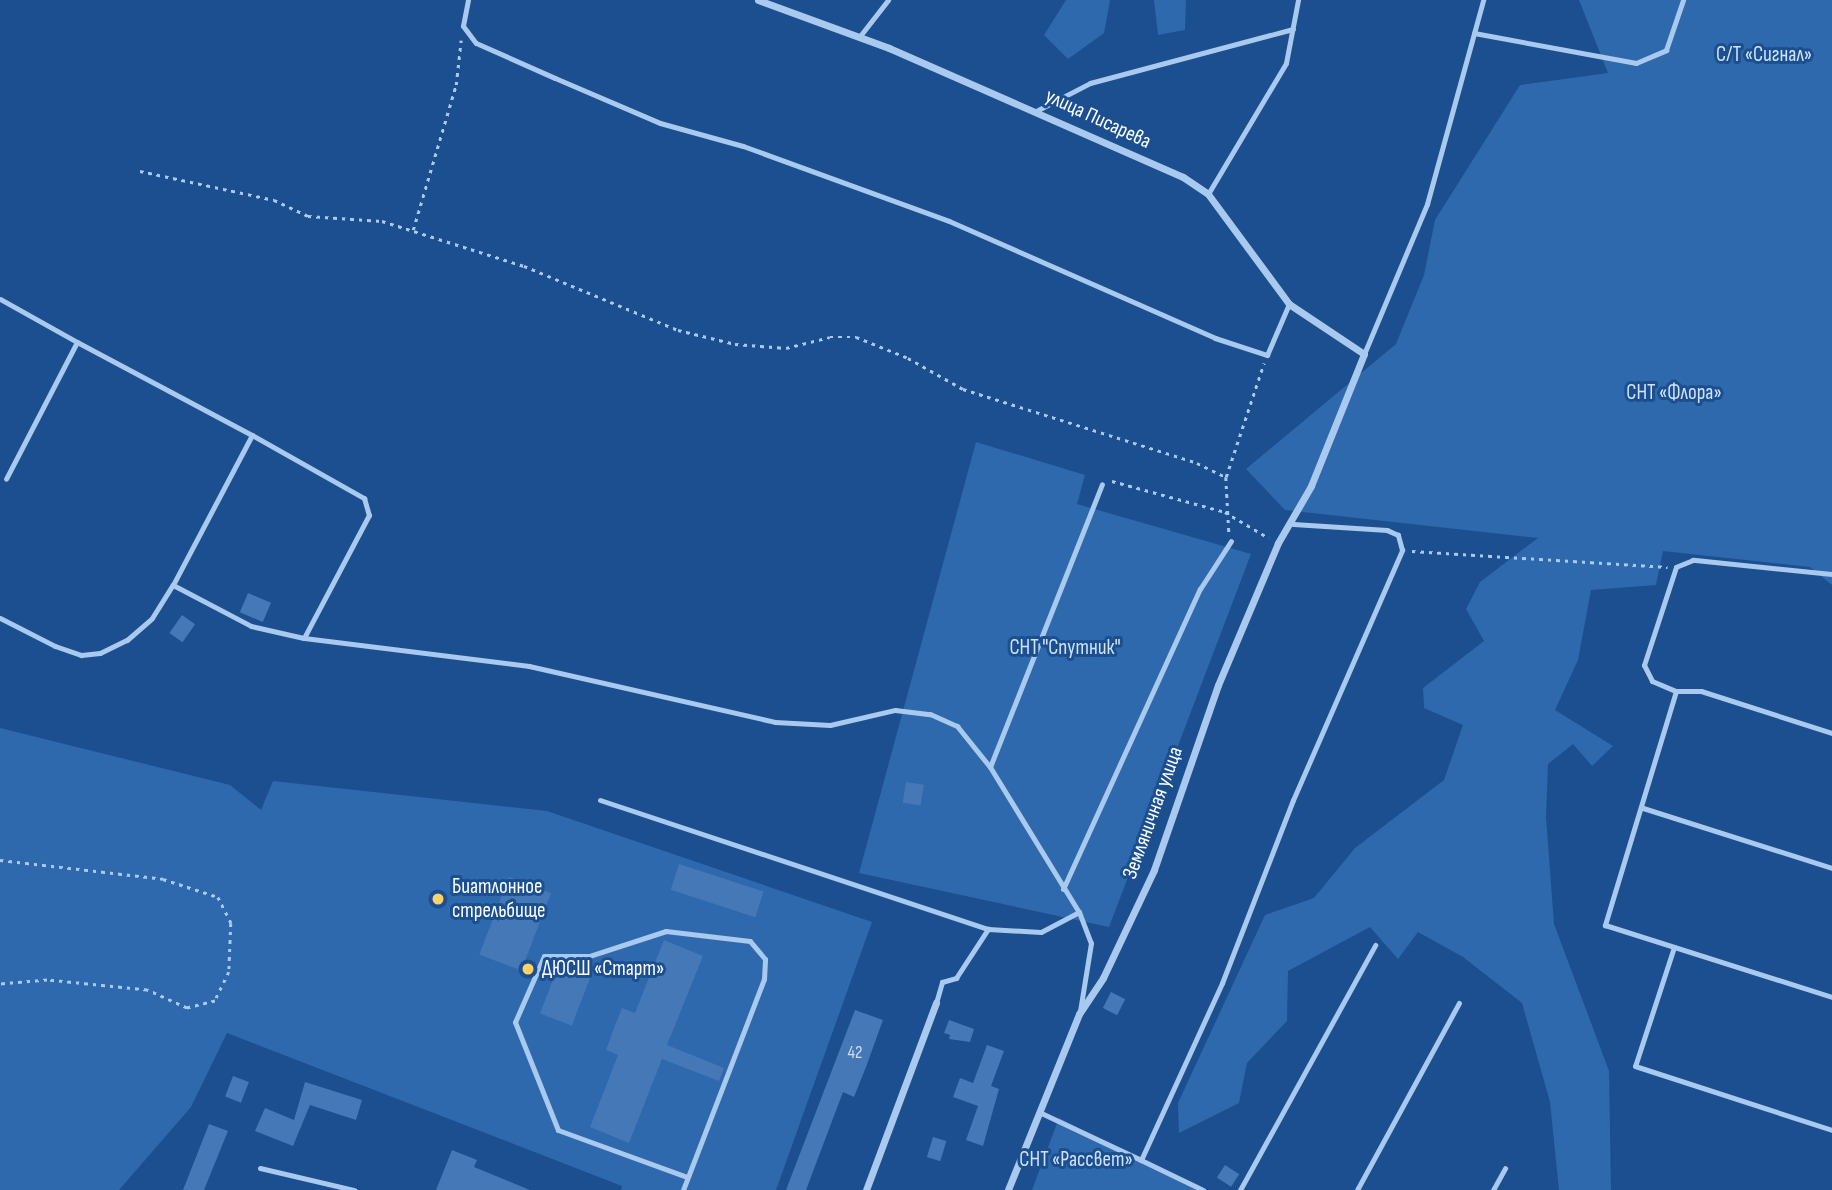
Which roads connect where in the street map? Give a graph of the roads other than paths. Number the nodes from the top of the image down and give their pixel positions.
1 (468, 0) edge
2 (758, 0) edge
3 (888, 0) edge
4 (1298, 0) edge
5 (1483, 0) edge
6 (1683, 0) edge
7 (774, 3) edge
8 (1293, 29) junction
9 (1475, 33) junction
10 (860, 36) junction
11 (1038, 110) junction
12 (1208, 194) junction
13 (0, 299) edge
14 (1289, 304) junction
15 (77, 341) junction
16 (1364, 354) junction
17 (252, 435) junction
18 (6, 479) dead end
19 (1102, 484) road end
20 (1293, 524) junction
21 (1231, 541) road end
22 (1832, 574) edge
23 (173, 585) junction
24 (0, 618) edge
25 (303, 638) junction
26 (1676, 691) junction
27 (1832, 733) edge
28 (990, 767) junction
29 (600, 800) dead end
30 (1643, 808) junction
31 (1832, 868) edge
32 (1063, 888) junction
33 (1080, 912) junction
34 (988, 929) junction
35 (1375, 945) dead end
36 (1674, 947) junction
37 (1832, 997) edge
38 (936, 1003) joint
39 (1459, 1003) dead end
40 (1079, 1014) junction
41 (1037, 1111) junction
42 (1832, 1130) edge
43 (1141, 1160) junction
44 (260, 1168) dead end
45 (1504, 1168) dead end
46 (687, 1177) junction
47 (354, 1190) edge
48 (683, 1190) edge
49 (866, 1190) edge
50 (1008, 1190) edge
51 (1203, 1190) edge
52 (1240, 1190) edge
53 (1357, 1190) edge
54 (1493, 1190) edge

1 - 14 lane
2 - 7 street, улица Писарева
3 - 10 lane
4 - 8 lane
5 - 9 lane
6 - 9 lane
7 - 10 street, улица Писарева
8 - 11 lane
8 - 12 lane
9 - 16 lane
10 - 11 street, улица Писарева
11 - 12 street, улица Писарева
12 - 14 street, улица Писарева
13 - 15 lane
14 - 16 street, улица Писарева
15 - 17 lane
15 - 18 lane
16 - 20 street, Земляничная улица
17 - 23 lane
17 - 25 lane
19 - 28 lane
20 - 40 street, Земляничная улица
20 - 43 lane
21 - 32 lane
22 - 26 lane
23 - 24 lane
23 - 25 lane
25 - 28 lane
26 - 27 lane
26 - 30 lane
28 - 32 lane
29 - 34 lane
30 - 31 lane
30 - 36 lane
32 - 33 lane
33 - 34 lane
33 - 40 lane
34 - 38 lane
35 - 52 lane
36 - 37 lane
36 - 42 lane
38 - 49 street
39 - 53 lane
40 - 41 street, Земляничная улица
41 - 43 lane
41 - 50 street, Земляничная улица
43 - 51 lane
44 - 47 lane
45 - 54 lane
46 - 46 lane
46 - 48 lane

